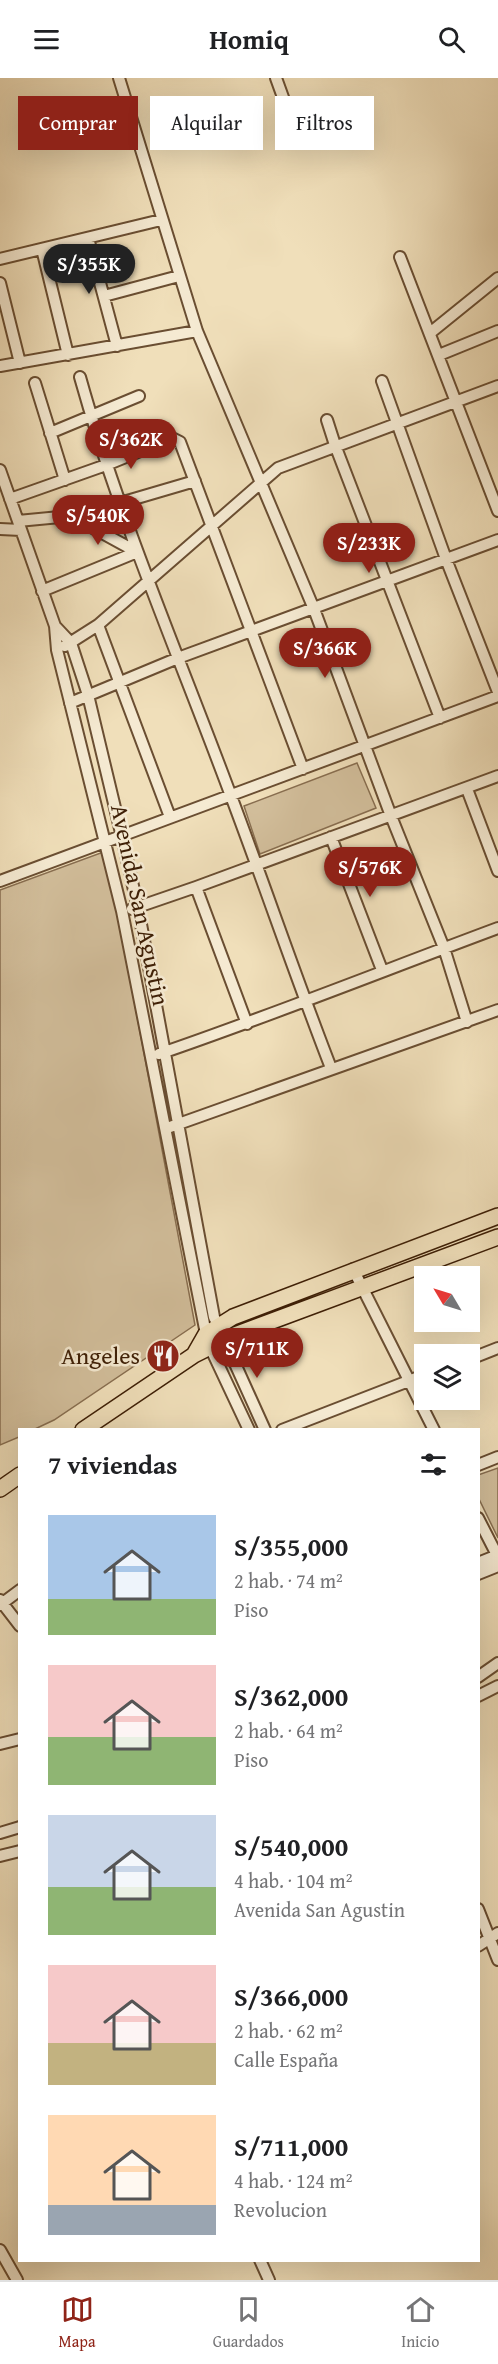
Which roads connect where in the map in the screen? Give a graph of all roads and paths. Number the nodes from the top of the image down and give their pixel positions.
1 (119, 78) edge
2 (276, 78) edge
3 (283, 96) edge
4 (161, 220) junction
5 (88, 237) junction
6 (42, 249) junction
7 (400, 257) dead end
8 (0, 259) edge
9 (179, 276) junction
10 (498, 278) edge
11 (0, 283) edge
12 (104, 296) junction
13 (197, 331) junction
14 (498, 332) edge
15 (430, 333) junction
16 (117, 346) junction
17 (68, 355) junction
18 (439, 355) junction
19 (20, 363) junction
20 (0, 366) edge
21 (80, 377) dead end
22 (382, 381) dead end
23 (35, 383) dead end
24 (498, 386) edge
25 (139, 396) dead end
26 (456, 403) junction
27 (91, 416) junction
28 (327, 420) dead end
29 (396, 424) junction
30 (50, 433) junction
31 (335, 445) junction
32 (106, 465) junction
33 (0, 470) edge
34 (65, 480) junction
35 (195, 481) junction
36 (261, 482) junction
37 (10, 499) junction
38 (120, 503) junction
39 (498, 511) edge
40 (20, 525) junction
41 (213, 525) junction
42 (0, 529) edge
43 (498, 540) edge
44 (137, 552) junction
45 (446, 559) junction
46 (148, 581) junction
47 (388, 581) junction
48 (42, 591) junction
49 (314, 609) junction
50 (98, 625) junction
51 (55, 626) junction
52 (252, 633) junction
53 (71, 643) junction
54 (57, 650) junction
55 (178, 658) junction
56 (120, 681) junction
57 (498, 694) edge
58 (88, 695) junction
59 (70, 703) junction
60 (440, 718) junction
61 (366, 744) junction
62 (303, 769) junction
63 (498, 776) edge
64 (466, 789) junction
65 (231, 796) junction
66 (391, 816) junction
67 (170, 817) junction
68 (122, 837) junction
69 (331, 837) junction
70 (105, 843) junction
71 (255, 866) junction
72 (498, 871) edge
73 (0, 881) edge
74 (196, 887) junction
75 (138, 908) junction
76 (122, 911) junction
77 (498, 928) edge
78 (444, 948) junction
79 (382, 970) junction
80 (305, 1001) junction
81 (498, 1010) edge
82 (467, 1022) junction
83 (247, 1024) junction
84 (164, 1053) junction
85 (150, 1058) junction
86 (331, 1068) junction
87 (177, 1125) junction
88 (164, 1130) junction
89 (498, 1216) edge
90 (466, 1228) junction
91 (498, 1238) edge
92 (475, 1246) junction
93 (353, 1269) junction
94 (363, 1288) junction
95 (212, 1331) junction
96 (498, 1348) edge
97 (480, 1355) edge
98 (414, 1380) edge
99 (410, 1381) junction
100 (259, 1414) junction
101 (244, 1427) edge
102 (86, 1428) edge
103 (264, 1428) edge
104 (287, 1428) edge
105 (433, 1428) edge
106 (498, 1457) edge
107 (480, 1464) edge
108 (18, 1477) edge
109 (0, 1490) edge
110 (480, 1522) edge
111 (498, 1556) edge
112 (480, 1562) edge
113 (498, 1566) edge
114 (480, 1573) edge
115 (18, 1591) edge
116 (1, 1602) edge
117 (18, 1623) edge
118 (498, 1663) edge
119 (480, 1676) edge
120 (498, 1686) edge
121 (480, 1695) edge
122 (18, 1740) edge
123 (0, 1744) edge
124 (18, 1828) edge
125 (0, 1833) edge
126 (18, 1852) edge
127 (0, 1856) edge
128 (480, 1912) edge
129 (494, 1936) edge
130 (480, 1945) edge
131 (498, 1960) edge
132 (0, 2250) edge
133 (261, 2262) edge
134 (17, 2280) edge
135 (269, 2280) edge

1 - 4 street
2 - 3 street
4 - 5 street
4 - 9 street
5 - 6 street
5 - 12 street
6 - 8 street
6 - 17 street
7 - 15 street
9 - 12 street
9 - 13 street
10 - 15 street
11 - 19 street
12 - 16 street
13 - 16 street
13 - 36 street
14 - 18 street
15 - 18 street
16 - 17 street
17 - 19 street
18 - 26 street
19 - 20 street
21 - 27 street
22 - 29 street
23 - 30 street
24 - 26 street
25 - 27 street
26 - 29 street
26 - 39 street
27 - 30 street
27 - 32 street
28 - 31 street
29 - 31 street
29 - 45 street
30 - 34 street
31 - 36 street
31 - 47 street
32 - 34 street
32 - 35 street
32 - 38 street
33 - 37 street, Avenida San Agustin
34 - 37 street
35 - 38 street
35 - 41 street
36 - 41 street
36 - 49 street
37 - 40 street, Avenida San Agustin
38 - 44 street
40 - 42 street
40 - 44 street
40 - 48 street, Avenida San Agustin
41 - 46 street
41 - 52 street
43 - 45 street
44 - 46 street
44 - 48 street
45 - 47 street
45 - 57 street
46 - 50 street
46 - 55 street
47 - 49 street
47 - 60 street
48 - 51 street, Avenida San Agustin
49 - 52 street
49 - 61 street
50 - 53 street
50 - 56 street
51 - 53 street
51 - 54 street, Avenida San Agustin
52 - 55 street
52 - 62 street
53 - 54 street
53 - 58 street, Avenida San Agustin
54 - 59 street, Avenida San Agustin
55 - 56 street
55 - 65 street
56 - 58 street
56 - 67 street
57 - 60 street
58 - 59 street
58 - 68 street, Avenida San Agustin
59 - 70 street, Avenida San Agustin
60 - 61 street
61 - 62 street
61 - 66 street
62 - 65 street
63 - 64 street
64 - 66 street
64 - 72 street
65 - 67 street
65 - 71 street
66 - 69 street
66 - 78 street
67 - 68 street
68 - 70 street
68 - 75 street, Avenida San Agustin
69 - 71 street
69 - 79 street
70 - 73 street
70 - 76 street, Avenida San Agustin
71 - 74 street
71 - 80 street
74 - 75 street
74 - 83 street
75 - 76 street
75 - 84 street, Avenida San Agustin
76 - 85 street, Avenida San Agustin
77 - 78 street
78 - 79 street
78 - 82 street
79 - 80 street
80 - 83 street
80 - 86 street
81 - 82 street
82 - 86 street
83 - 84 street
84 - 85 street
84 - 87 street, Avenida San Agustin
85 - 88 street, Avenida San Agustin
86 - 87 street
87 - 88 street
87 - 95 street, Avenida San Agustin
88 - 95 street, Avenida San Agustin
89 - 90 highway
90 - 92 highway
90 - 93 highway
91 - 92 highway
92 - 94 highway
93 - 94 street
93 - 95 highway
94 - 95 highway
94 - 99 street
95 - 100 street
95 - 101 street
95 - 102 highway
96 - 97 street
98 - 99 street
99 - 104 street
99 - 105 street
100 - 101 street
100 - 103 street
106 - 107 street
108 - 109 highway
110 - 111 street
111 - 112 street
113 - 114 street
115 - 116 street
116 - 117 street
118 - 119 street
120 - 121 street
122 - 123 street
124 - 125 street
126 - 127 street
128 - 129 street
129 - 130 street
129 - 131 street
132 - 134 street
133 - 135 street

